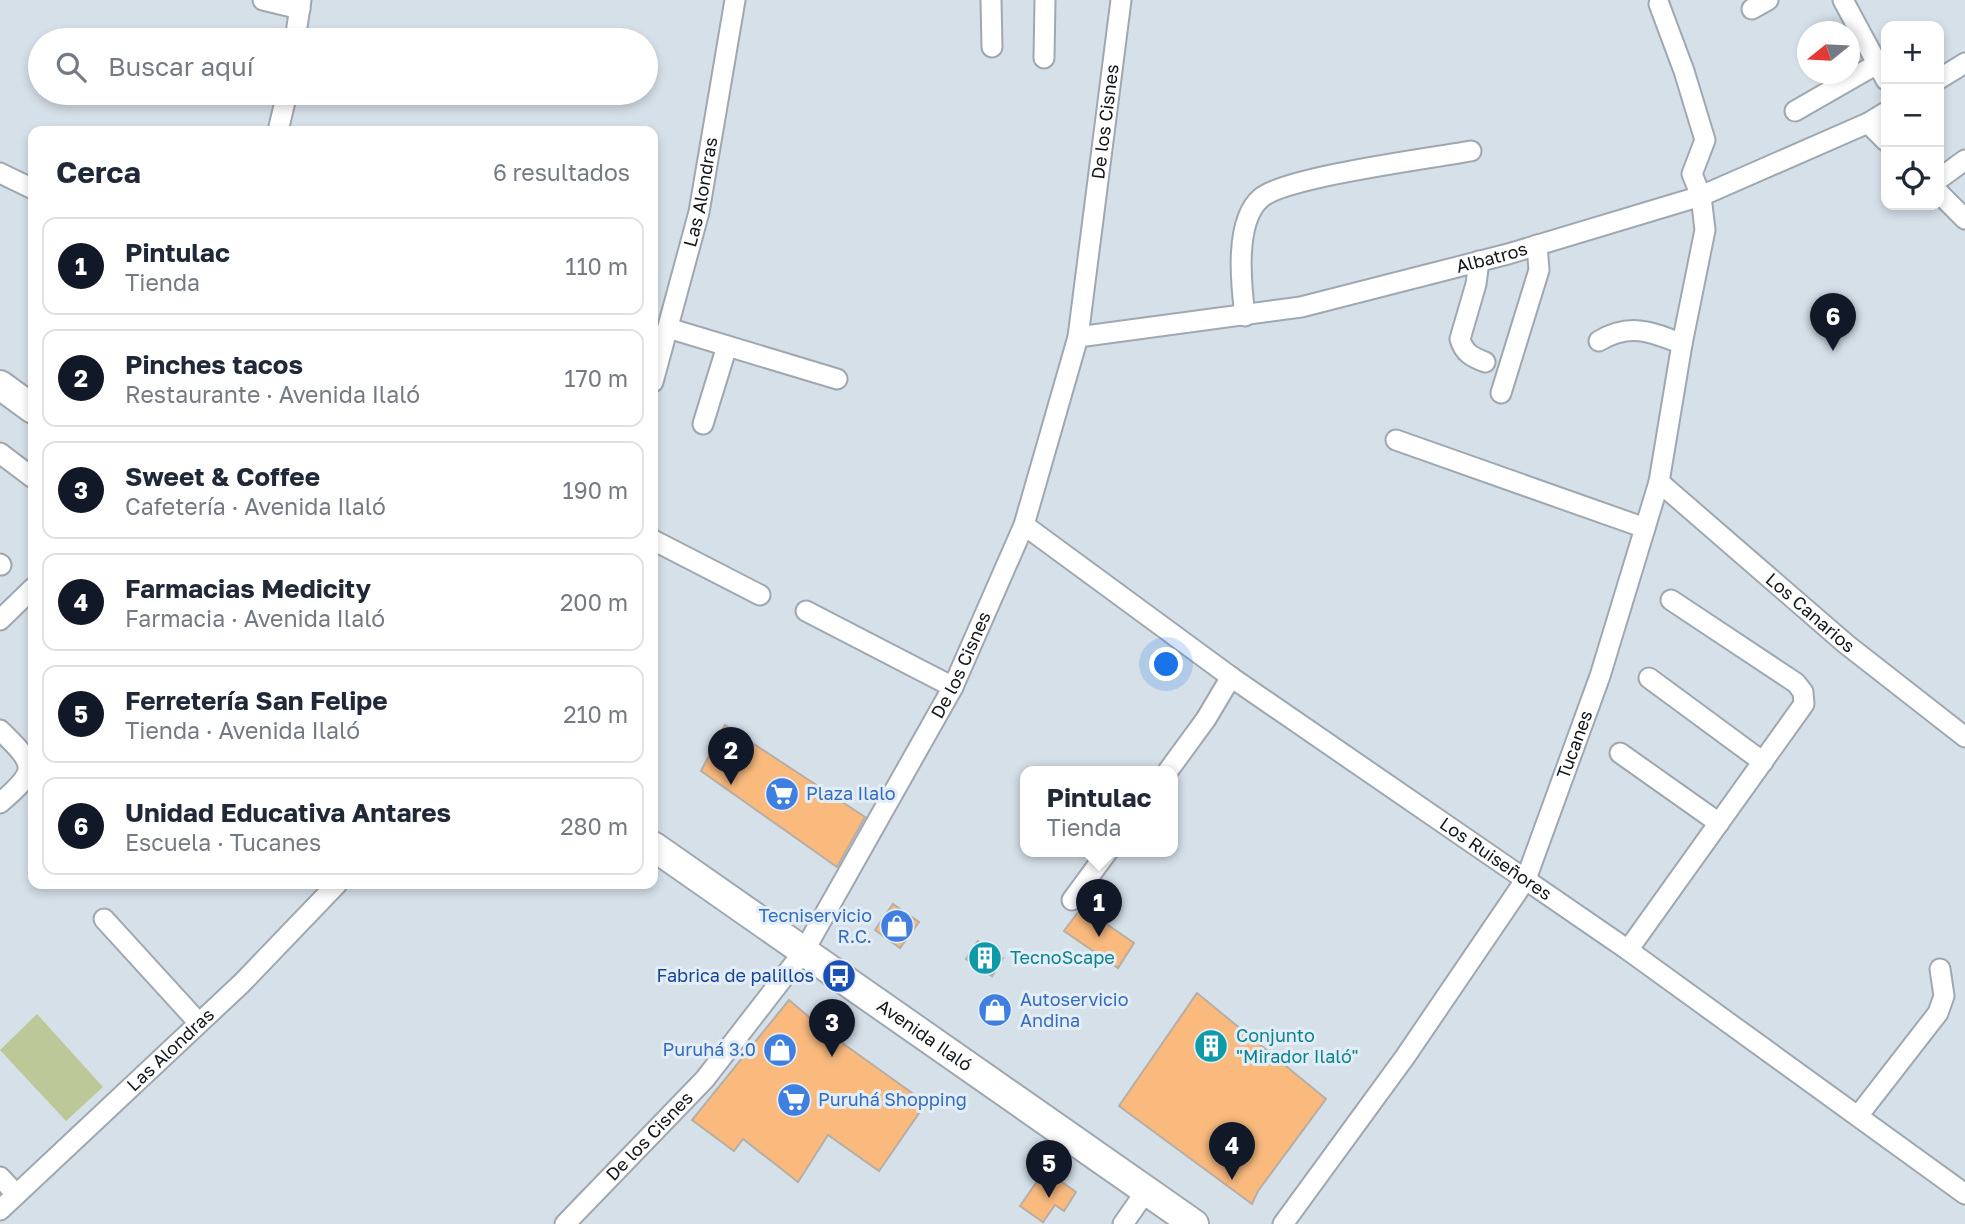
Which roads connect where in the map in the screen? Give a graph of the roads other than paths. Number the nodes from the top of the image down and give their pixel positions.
1 (263, 0) edge
2 (735, 0) edge
3 (991, 0) edge
4 (1045, 0) edge
5 (1121, 0) edge
6 (1843, 0) edge
7 (1659, 4) dead end
8 (301, 5) edge
9 (297, 28) edge
10 (992, 47) dead end
11 (1044, 58) dead end
12 (1965, 63) edge
13 (1881, 70) edge
14 (1881, 72) edge
15 (1944, 76) edge
16 (284, 105) edge
17 (1795, 111) dead end
18 (1881, 115) edge
19 (1868, 124) junction
20 (279, 126) edge
21 (1881, 136) edge
22 (1471, 151) dead end
23 (1965, 160) edge
24 (0, 173) edge
25 (1944, 175) edge
26 (28, 187) edge
27 (1701, 196) junction
28 (1944, 198) edge
29 (1965, 219) edge
30 (1537, 245) junction
31 (1479, 261) junction
32 (1245, 316) junction
33 (668, 328) junction
34 (1078, 337) junction
35 (1599, 341) dead end
36 (1682, 344) junction
37 (727, 346) junction
38 (1485, 362) dead end
39 (658, 364) edge
40 (837, 379) dead end
41 (0, 385) edge
42 (1501, 393) dead end
43 (0, 400) edge
44 (28, 405) edge
45 (28, 419) edge
46 (703, 424) dead end
47 (1396, 440) dead end
48 (0, 453) edge
49 (28, 474) edge
50 (1659, 482) junction
51 (1024, 525) junction
52 (1645, 528) junction
53 (658, 543) edge
54 (28, 593) edge
55 (760, 595) dead end
56 (1671, 600) dead end
57 (806, 611) dead end
58 (0, 620) edge
59 (1231, 677) junction
60 (1649, 678) dead end
61 (953, 687) junction
62 (0, 730) edge
63 (1965, 737) edge
64 (1620, 753) dead end
65 (1762, 762) junction
66 (28, 765) edge
67 (1172, 766) edge
68 (28, 776) edge
69 (0, 803) edge
70 (1719, 823) junction
71 (658, 850) edge
72 (1104, 857) edge
73 (658, 859) edge
74 (1525, 879) junction
75 (330, 889) edge
76 (1072, 900) dead end
77 (104, 919) dead end
78 (1628, 950) junction
79 (801, 954) junction
80 (1940, 969) dead end
81 (198, 1022) junction
82 (1858, 1116) junction
83 (0, 1177) edge
84 (16, 1194) junction
85 (1965, 1194) edge
86 (1143, 1195) junction
87 (0, 1210) edge
88 (565, 1224) edge
89 (1123, 1224) edge
90 (1176, 1224) edge
91 (1194, 1224) edge
92 (1283, 1224) edge

1 - 8 street
2 - 33 street, Las Alondras
3 - 10 street
4 - 11 street
5 - 34 street, De los Cisnes
6 - 13 street
7 - 27 street, Tucanes
8 - 9 street
12 - 15 street
14 - 17 street
16 - 20 street
18 - 19 street, Albatros
19 - 21 street
19 - 27 street, Albatros
22 - 32 street
23 - 25 street
24 - 26 street
27 - 30 street, Albatros
27 - 36 street, Tucanes
28 - 29 street
30 - 31 street, Albatros
30 - 42 street
31 - 32 street, Albatros
31 - 38 street
32 - 34 street, Albatros
33 - 37 street
33 - 39 street, Las Alondras
34 - 51 street, De los Cisnes
35 - 36 street
36 - 50 street, Tucanes
37 - 40 street
37 - 46 street
41 - 44 main road
43 - 45 main road
47 - 52 street
48 - 49 street
50 - 52 street, Tucanes
50 - 63 street, Los Canarios
51 - 59 street, Los Ruiseñores
51 - 61 street, De los Cisnes
52 - 74 street, Tucanes
53 - 55 street
54 - 58 street
56 - 65 street
57 - 61 street
59 - 67 street
59 - 74 street, Los Ruiseñores
60 - 65 street
61 - 79 street, De los Cisnes
62 - 66 street
64 - 70 street
65 - 70 street
68 - 69 street
70 - 78 street
71 - 79 main road, Avenida Ilaló
72 - 76 street
73 - 79 main road, Avenida Ilaló
74 - 78 street, Los Ruiseñores
74 - 92 street, Tucanes
75 - 81 street, Las Alondras
77 - 81 street
78 - 82 street, Los Ruiseñores
79 - 86 main road, Avenida Ilaló
79 - 88 street, De los Cisnes
80 - 82 street
81 - 84 street, Las Alondras
82 - 85 street, Los Ruiseñores
83 - 84 street
84 - 87 street, Las Alondras
86 - 89 street
86 - 90 main road, Avenida Ilaló
86 - 91 main road, Avenida Ilaló

